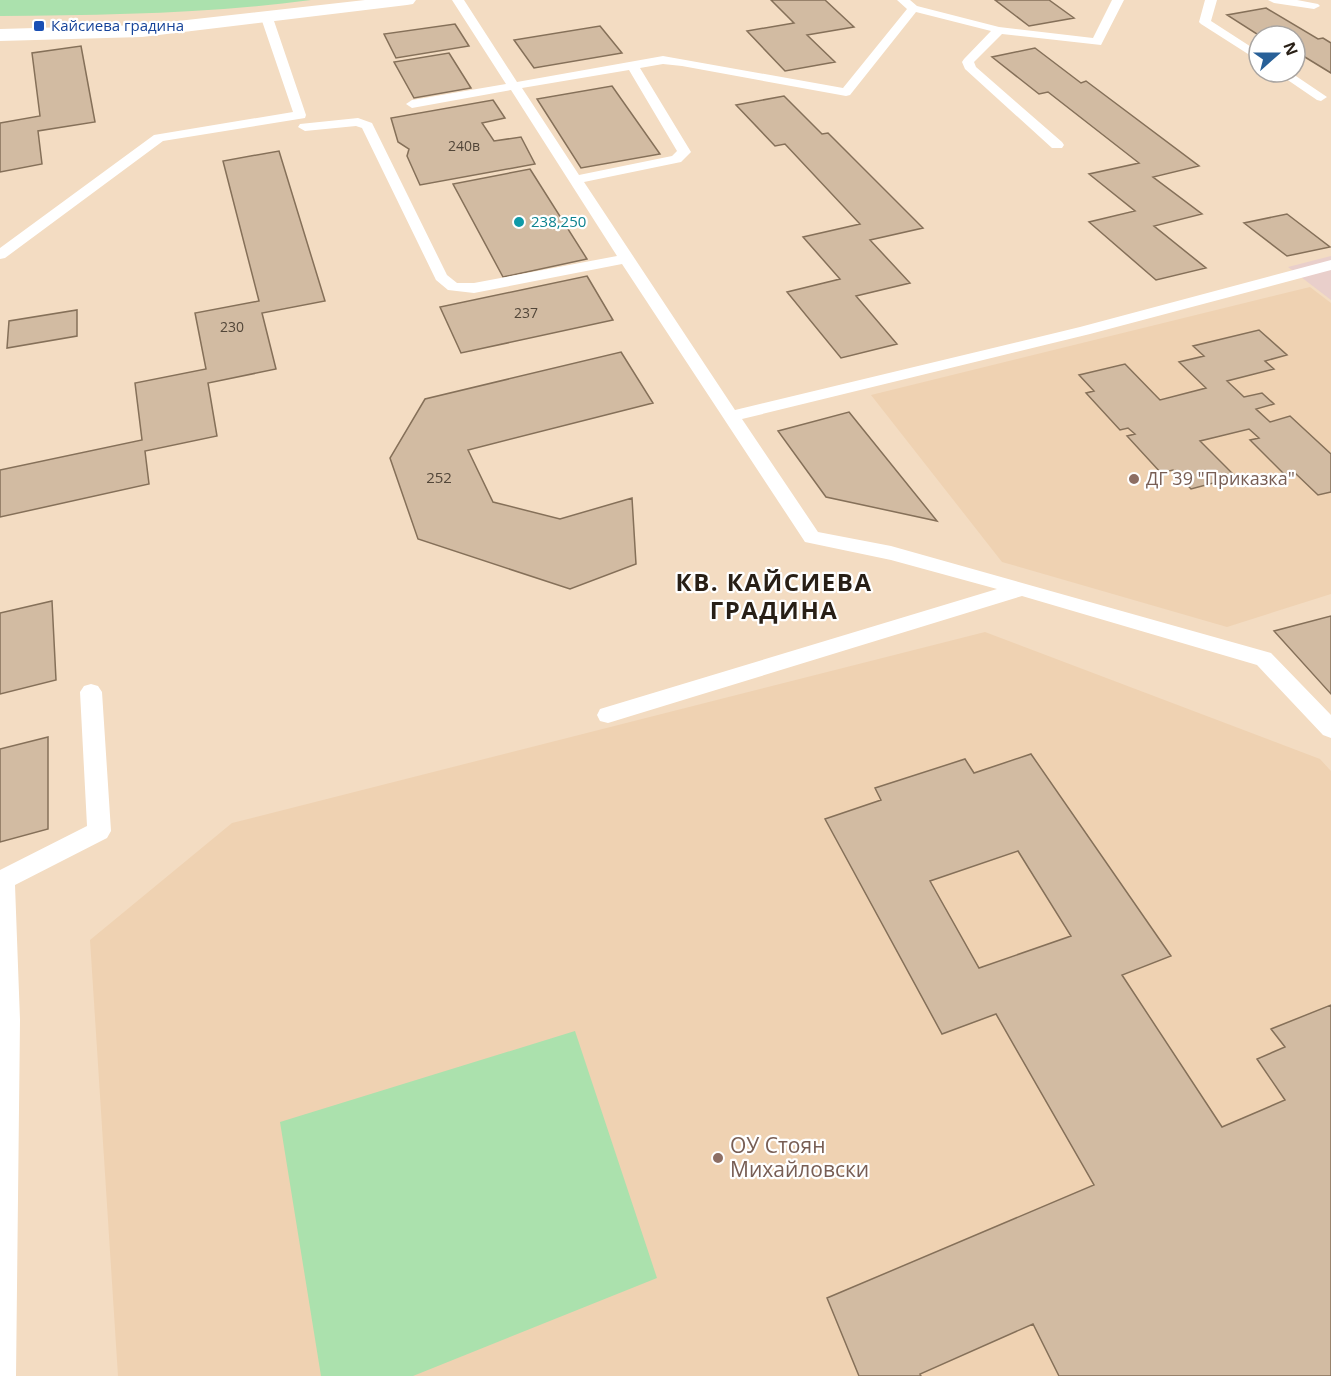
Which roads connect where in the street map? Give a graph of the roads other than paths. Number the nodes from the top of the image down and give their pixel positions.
1 (407, 0) edge
2 (458, 0) edge
3 (1118, 0) edge
4 (1211, 0) edge
5 (1274, 0) edge
6 (908, 4) edge
7 (1318, 6) edge
8 (267, 18) junction
9 (999, 30) junction
10 (0, 34) edge
11 (1247, 49) edge
12 (633, 66) junction
13 (1301, 84) edge
14 (512, 85) junction
15 (1321, 97) dead end
16 (412, 104) dead end
17 (305, 127) dead end
18 (1057, 145) dead end
19 (575, 180) junction
20 (0, 255) edge
21 (626, 259) junction
22 (1323, 268) edge
23 (1331, 282) edge
24 (730, 416) junction
25 (1022, 589) junction
26 (91, 692) dead end
27 (608, 715) dead end
28 (1331, 729) edge
29 (1, 1376) edge

1 - 8 street
2 - 14 lane
3 - 9 lane
4 - 11 lane
5 - 7 lane
6 - 9 lane
6 - 12 lane
8 - 10 street
8 - 20 lane
9 - 18 lane
12 - 14 lane
12 - 19 lane
13 - 15 lane
14 - 16 lane
14 - 19 lane
17 - 21 lane
19 - 21 lane
21 - 24 lane
22 - 23 lane
22 - 24 lane
24 - 25 lane
25 - 27 lane
25 - 28 lane
26 - 29 lane

